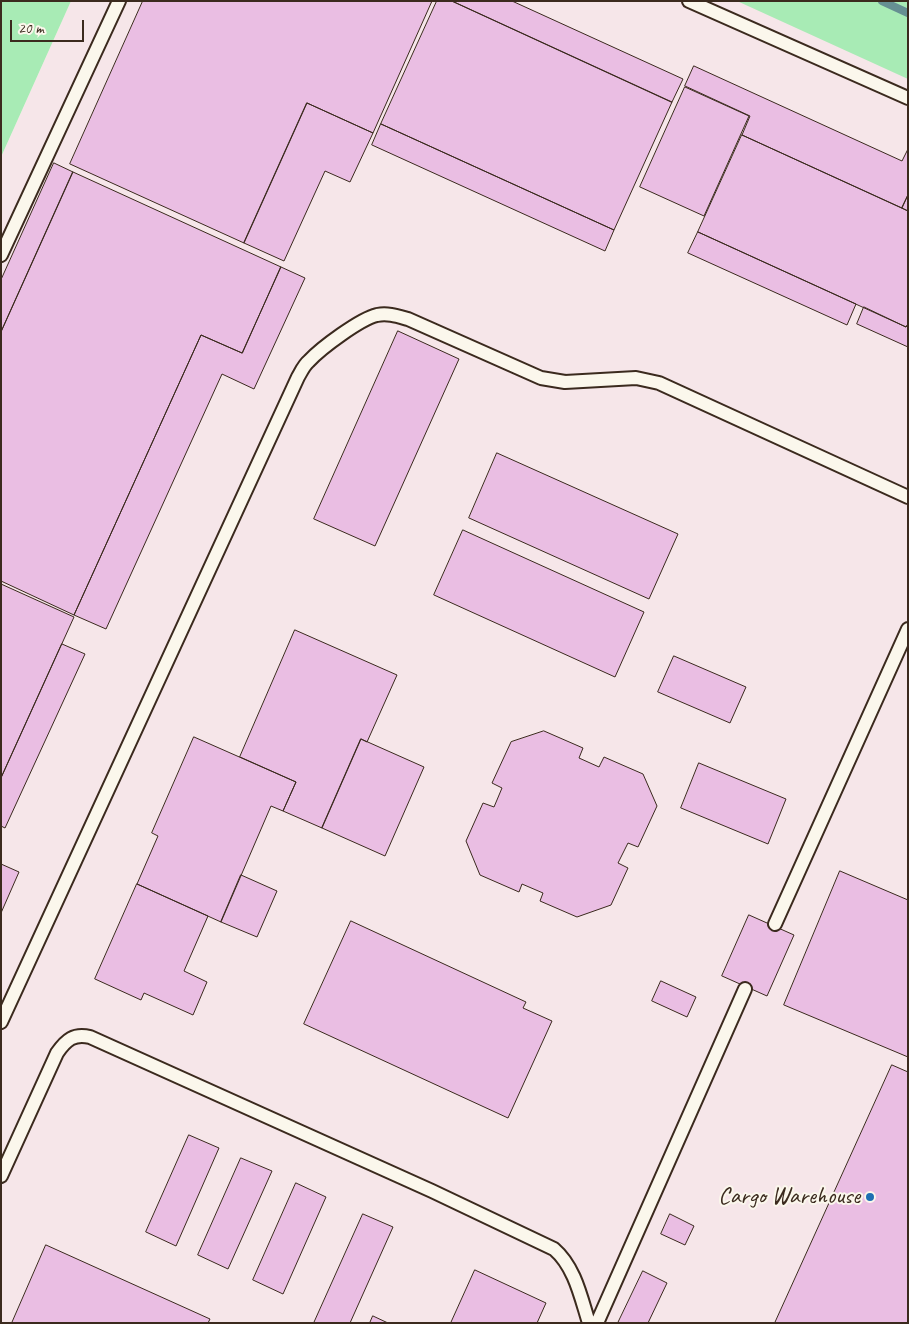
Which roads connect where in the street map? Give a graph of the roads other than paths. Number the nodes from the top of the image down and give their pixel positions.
1 (119, 1) edge
2 (689, 1) edge
3 (908, 98) edge
4 (1, 255) edge
5 (908, 497) edge
6 (908, 628) edge
7 (775, 924) dead end
8 (745, 989) dead end
9 (1, 1022) edge
10 (1, 1176) edge
11 (589, 1323) edge
12 (597, 1323) edge

1 - 4 lane
2 - 3 lane
5 - 9 lane
6 - 7 lane
8 - 12 lane
10 - 11 lane

